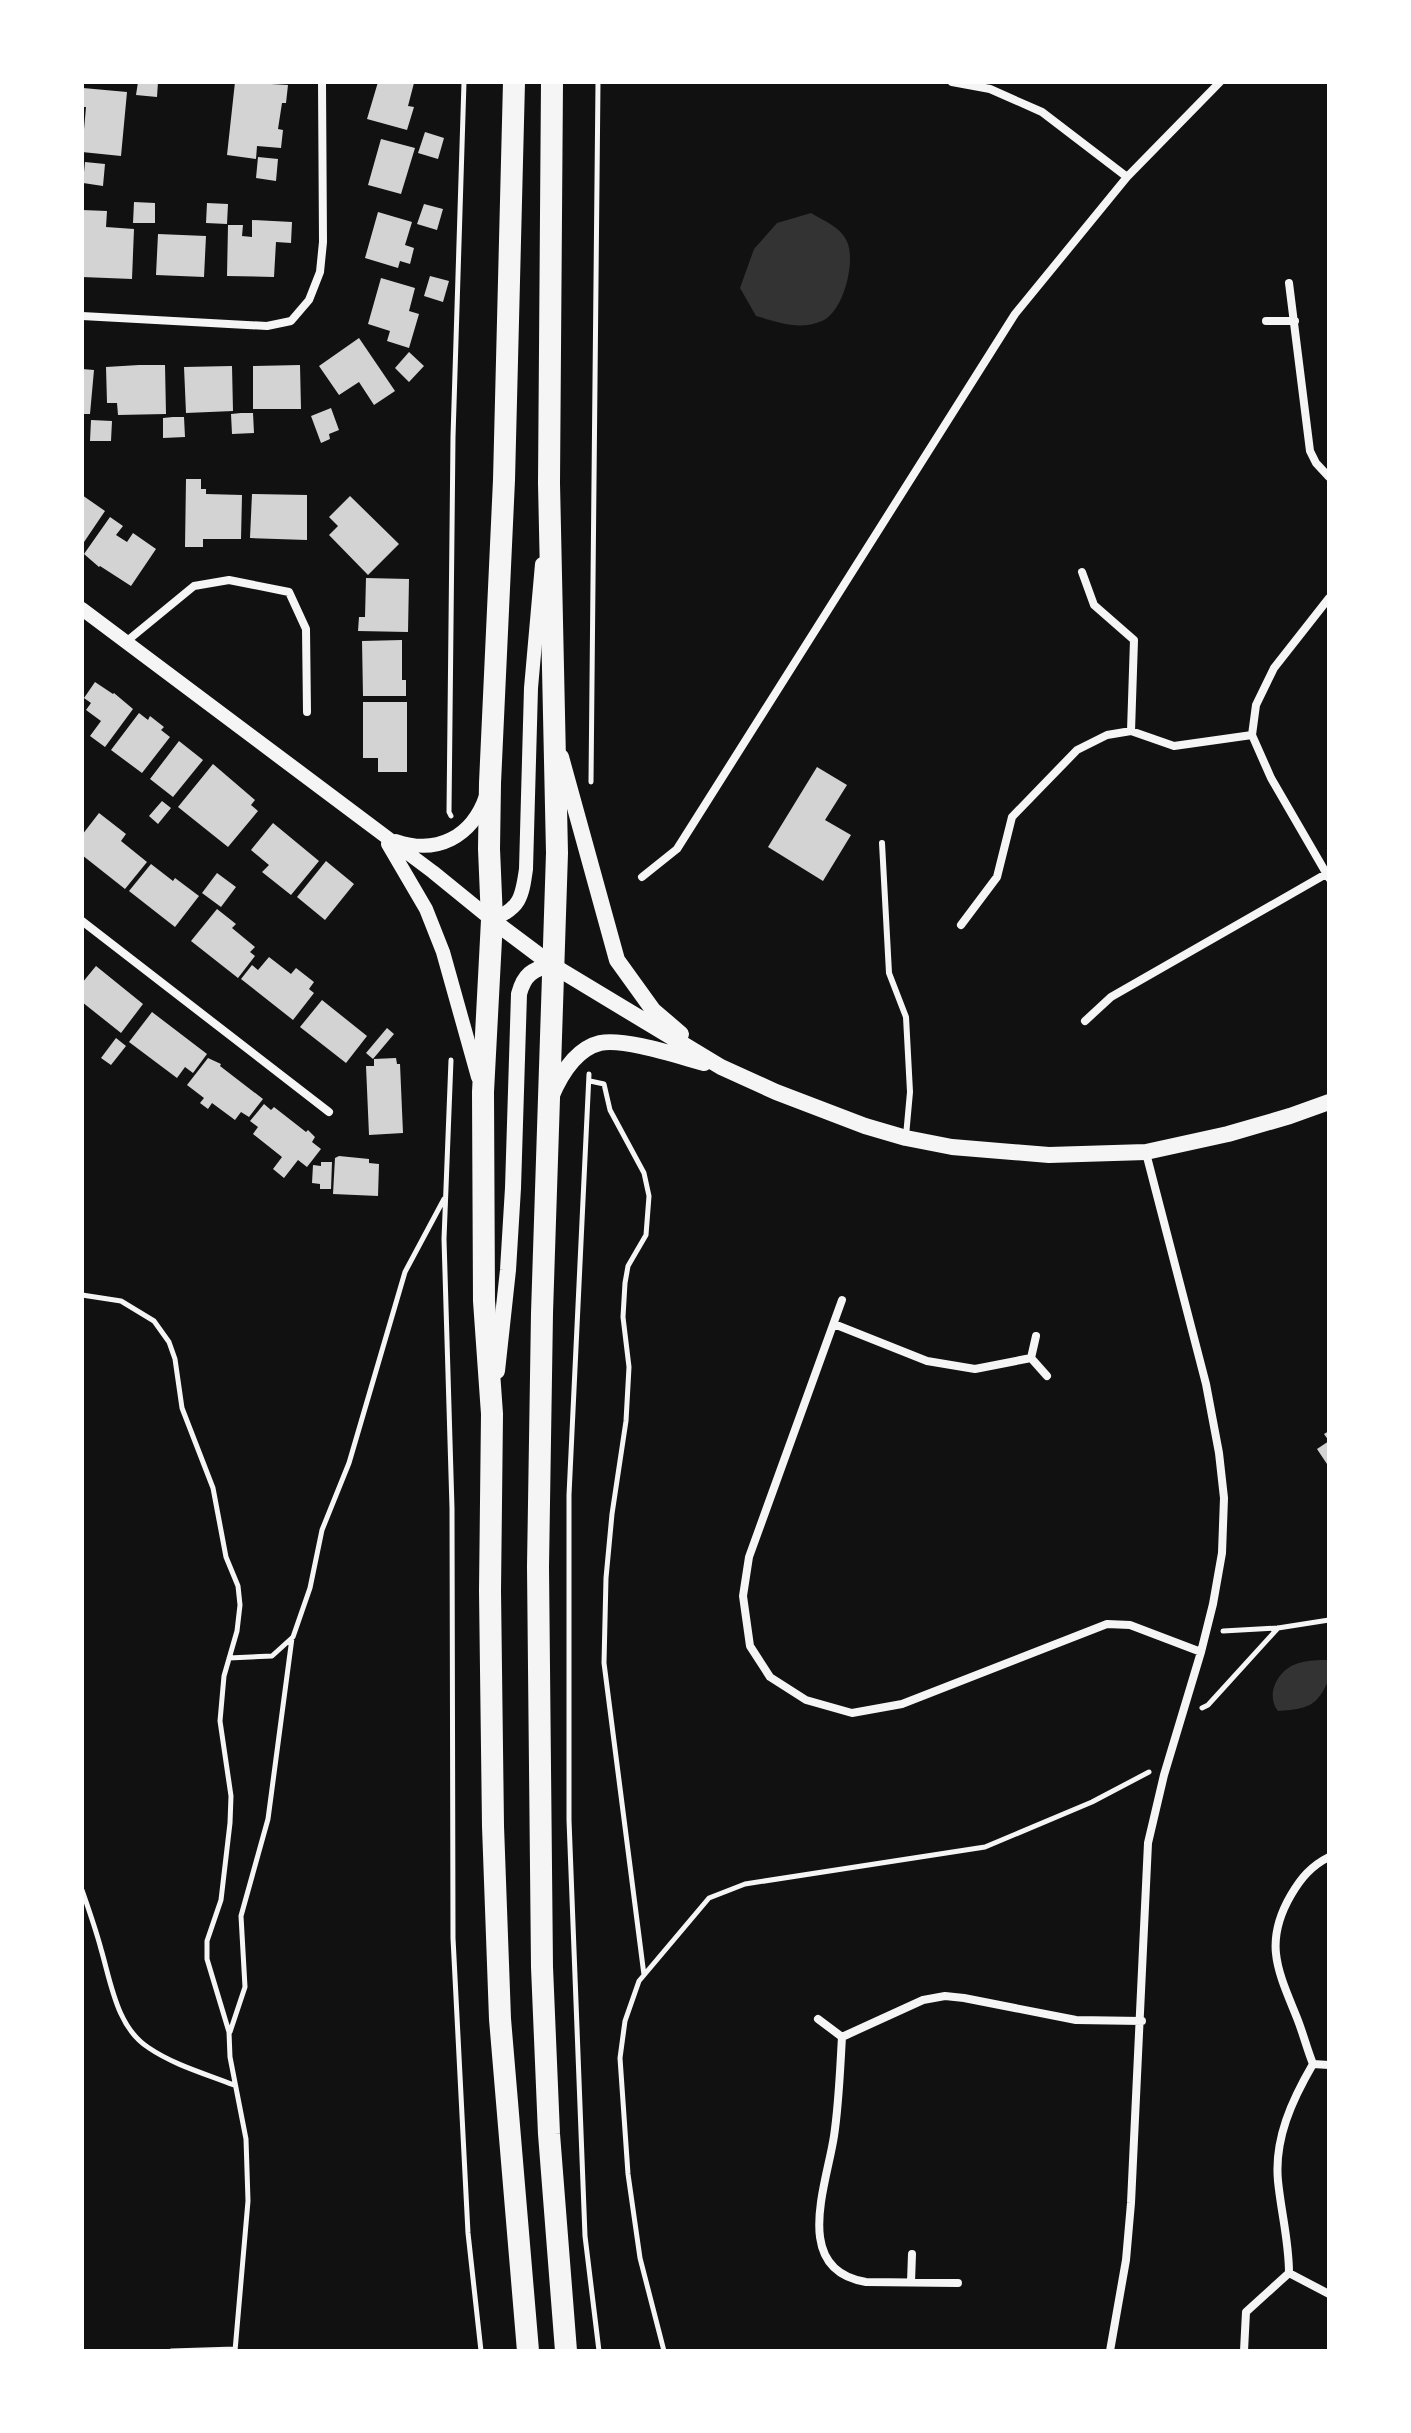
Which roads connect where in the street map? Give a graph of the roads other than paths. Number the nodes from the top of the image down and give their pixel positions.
1 (322, 82) edge
2 (514, 82) edge
3 (552, 82) edge
4 (952, 82) edge
5 (1220, 82) edge
6 (1127, 177) junction
7 (1289, 283) dead end
8 (82, 316) edge
9 (1266, 321) dead end
10 (1295, 321) junction
11 (1329, 477) edge
12 (549, 483) junction
13 (1082, 572) dead end
14 (1329, 598) edge
15 (82, 609) edge
16 (127, 641) junction
17 (307, 712) dead end
18 (1131, 731) junction
19 (555, 732) junction
20 (1252, 735) junction
21 (490, 783) junction
22 (384, 837) junction
23 (882, 843) dead end
24 (1328, 876) edge
25 (642, 877) dead end
26 (492, 920) junction
27 (82, 921) edge
28 (961, 925) dead end
29 (552, 965) junction
30 (1085, 1021) dead end
31 (721, 1067) junction
32 (483, 1092) junction
33 (549, 1101) junction
34 (1329, 1102) edge
35 (329, 1112) dead end
36 (906, 1138) junction
37 (1146, 1152) junction
38 (842, 1300) dead end
39 (834, 1324) junction
40 (1036, 1336) dead end
41 (1031, 1358) junction
42 (1047, 1376) dead end
43 (492, 1414) junction
44 (1201, 1652) junction
45 (1329, 1857) edge
46 (818, 2019) dead end
47 (1142, 2021) junction
48 (842, 2037) junction
49 (1313, 2064) junction
50 (1329, 2065) edge
51 (912, 2254) dead end
52 (1289, 2273) junction
53 (911, 2282) junction
54 (958, 2283) dead end
55 (1329, 2294) edge
56 (528, 2351) edge
57 (566, 2351) edge
58 (1110, 2351) edge
59 (1244, 2351) edge

1 - 8 street
2 - 21 highway
3 - 12 highway
4 - 6 street
5 - 6 street
6 - 25 street
7 - 10 street
9 - 10 street
10 - 11 street
12 - 19 highway
12 - 26 street
13 - 18 street
14 - 20 street
15 - 16 street
16 - 17 street
16 - 22 street
18 - 20 street
18 - 28 street
19 - 29 highway
19 - 31 main road
20 - 24 street
21 - 22 street
21 - 26 highway
22 - 26 street
22 - 32 street
23 - 36 lane
24 - 30 street
26 - 29 main road
26 - 32 highway
27 - 35 street
29 - 31 main road
29 - 33 highway
29 - 43 main road
31 - 33 main road
31 - 36 main road
32 - 43 highway
33 - 57 highway
34 - 37 main road
36 - 37 main road
37 - 44 street
38 - 39 street
39 - 41 street
39 - 44 street
40 - 41 street
41 - 42 street
43 - 56 highway
44 - 47 street
45 - 49 street
46 - 48 street
47 - 48 street
47 - 58 street
48 - 53 street
49 - 50 street
49 - 52 street
51 - 53 street
52 - 55 street
52 - 59 street
53 - 54 street

